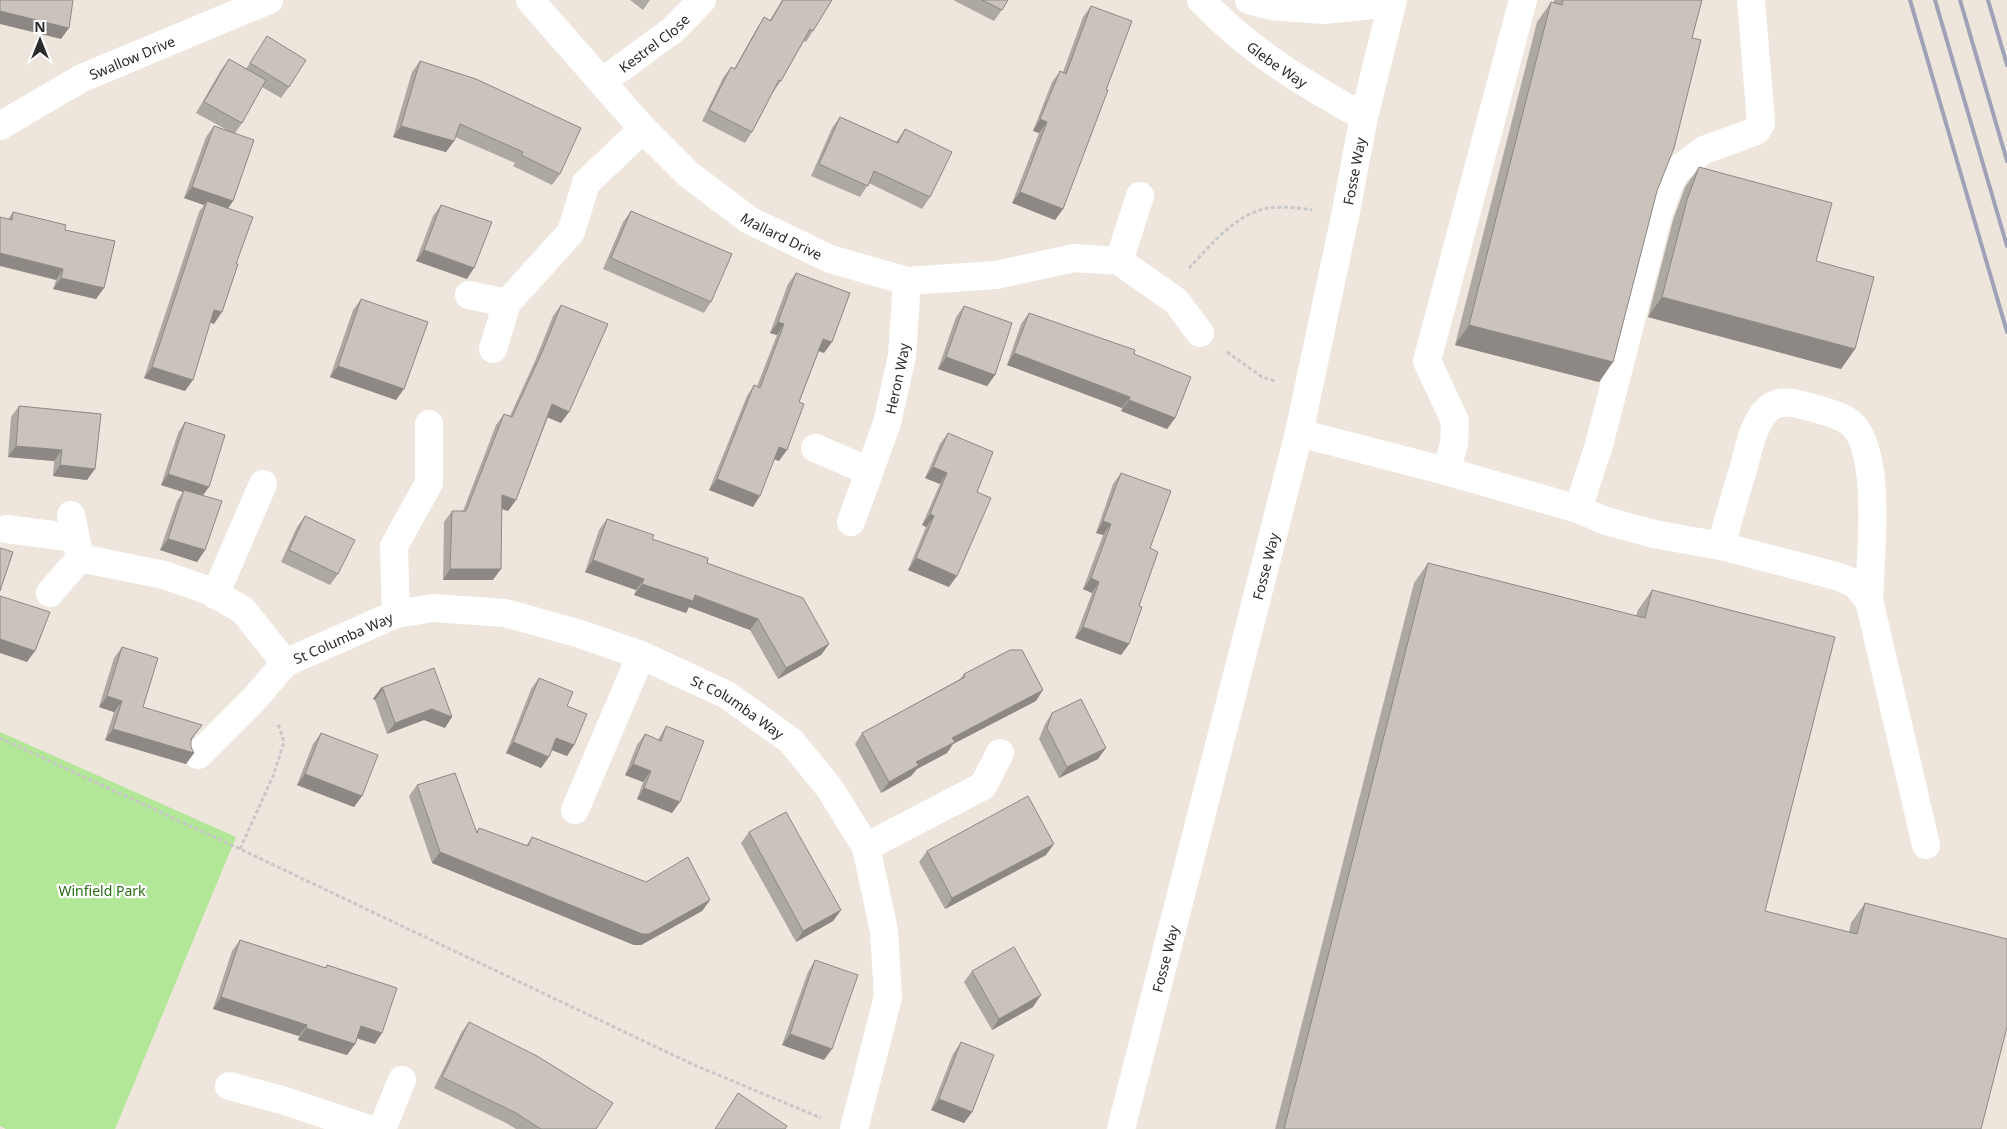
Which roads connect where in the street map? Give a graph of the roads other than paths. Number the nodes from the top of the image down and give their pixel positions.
1 (269, 0) edge
2 (530, 0) edge
3 (702, 0) edge
4 (1201, 0) edge
5 (1249, 0) edge
6 (1523, 0) edge
7 (1751, 0) edge
8 (1393, 2) edge
9 (602, 82) junction
10 (1364, 117) junction
11 (0, 126) edge
12 (643, 128) junction
13 (1140, 196) dead end
14 (1119, 262) junction
15 (907, 281) junction
16 (469, 294) dead end
17 (507, 303) junction
18 (1200, 333) road end
19 (493, 349) dead end
20 (428, 424) dead end
21 (1299, 433) junction
22 (814, 448) dead end
23 (869, 471) junction
24 (1446, 471) junction
25 (264, 484) dead end
26 (1578, 509) junction
27 (852, 522) dead end
28 (7, 529) dead end
29 (75, 537) junction
30 (1721, 546) junction
31 (50, 593) dead end
32 (215, 595) junction
33 (1869, 600) junction
34 (396, 614) junction
35 (641, 655) junction
36 (285, 663) junction
37 (1000, 753) dead end
38 (198, 755) dead end
39 (575, 810) dead end
40 (1926, 845) dead end
41 (866, 847) junction
42 (402, 1080) dead end
43 (229, 1086) dead end
44 (841, 1125) edge
45 (369, 1129) edge
46 (382, 1129) edge
47 (1121, 1129) edge

1 - 11 street, Swallow Drive
2 - 9 street, Mallard Drive
3 - 9 street, Kestrel Close
4 - 10 street, Glebe Way
5 - 8 street
6 - 24 street
7 - 26 street
8 - 10 street, Fosse Way
9 - 12 street, Mallard Drive
10 - 21 street, Fosse Way
12 - 15 street, Mallard Drive
12 - 17 street
13 - 14 street
14 - 15 street, Mallard Drive
14 - 18 street, Mallard Drive
15 - 23 street, Heron Way
16 - 17 street
17 - 19 street
20 - 34 street
21 - 24 street
21 - 47 street, Fosse Way
22 - 23 street
23 - 27 street, Heron Way
24 - 26 street
25 - 32 street
26 - 30 street
28 - 29 street, St Columba Way
29 - 31 street
29 - 32 street, St Columba Way
30 - 33 street
30 - 33 street
32 - 36 street, St Columba Way
33 - 40 street
34 - 35 street, St Columba Way
34 - 36 street, St Columba Way
35 - 39 street
35 - 41 street, St Columba Way
36 - 38 street, St Columba Way
37 - 41 street
41 - 44 street, St Columba Way
42 - 46 street
43 - 45 street

